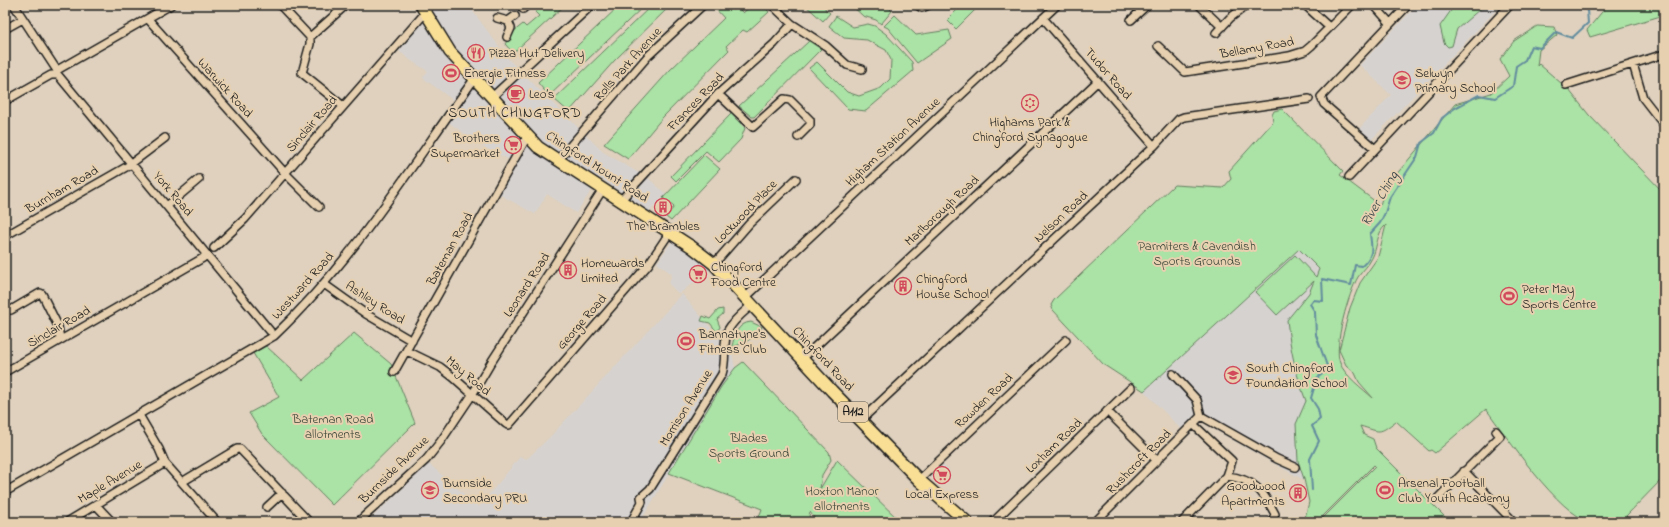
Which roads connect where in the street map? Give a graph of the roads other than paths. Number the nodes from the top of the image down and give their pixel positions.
1 (14, 5) edge
2 (171, 5) edge
3 (280, 5) edge
4 (346, 5) edge
5 (592, 5) edge
6 (703, 5) edge
7 (772, 5) edge
8 (917, 5) edge
9 (929, 5) edge
10 (1057, 5) edge
11 (1135, 5) edge
12 (1146, 5) edge
13 (1199, 5) edge
14 (1247, 5) edge
15 (1306, 5) edge
16 (1352, 5) edge
17 (1374, 5) edge
18 (1408, 5) edge
19 (1510, 5) edge
20 (426, 8) edge
21 (1140, 11) junction
22 (515, 16) dead end
23 (497, 18) dead end
24 (1043, 18) junction
25 (23, 19) junction
26 (148, 19) junction
27 (1131, 20) dead end
28 (508, 21) junction
29 (1390, 23) junction
30 (792, 24) junction
31 (1222, 27) junction
32 (1329, 27) junction
33 (5, 29) edge
34 (1216, 33) dead end
35 (310, 37) junction
36 (507, 37) dead end
37 (1158, 46) dead end
38 (1664, 54) edge
39 (1632, 64) junction
40 (862, 69) dead end
41 (56, 72) junction
42 (475, 78) junction
43 (1098, 81) junction
44 (1566, 85) dead end
45 (718, 94) junction
46 (492, 97) junction
47 (1309, 98) dead end
48 (5, 101) edge
49 (343, 106) junction
50 (1664, 125) edge
51 (527, 137) junction
52 (798, 137) dead end
53 (165, 138) dead end
54 (1154, 146) junction
55 (1375, 149) junction
56 (558, 160) junction
57 (132, 163) junction
58 (285, 173) junction
59 (1348, 177) dead end
60 (796, 179) dead end
61 (199, 180) dead end
62 (603, 189) junction
63 (621, 200) junction
64 (167, 206) junction
65 (319, 207) dead end
66 (670, 232) junction
67 (5, 236) edge
68 (214, 248) dead end
69 (206, 254) junction
70 (714, 264) junction
71 (324, 284) junction
72 (749, 301) junction
73 (11, 310) dead end
74 (270, 331) dead end
75 (60, 340) junction
76 (1066, 340) dead end
77 (412, 341) junction
78 (407, 350) junction
79 (802, 359) junction
80 (5, 372) edge
81 (394, 372) dead end
82 (1173, 374) dead end
83 (1131, 388) dead end
84 (472, 395) junction
85 (1107, 411) junction
86 (139, 415) junction
87 (1200, 418) junction
88 (861, 420) junction
89 (509, 425) joint
90 (1194, 425) junction
91 (1496, 431) dead end
92 (1157, 461) junction
93 (165, 463) junction
94 (1295, 466) dead end
95 (1464, 471) junction
96 (1227, 476) junction
97 (920, 480) junction
98 (182, 482) junction
99 (5, 492) edge
100 (282, 493) junction
101 (1437, 498) dead end
102 (96, 505) junction
103 (267, 507) dead end
104 (1000, 519) edge
105 (67, 522) edge
106 (112, 522) edge
107 (218, 522) edge
108 (309, 522) edge
109 (358, 522) edge
110 (631, 522) edge
111 (967, 522) edge
112 (993, 522) edge
113 (1095, 522) edge
114 (1182, 522) edge
115 (1272, 522) edge
116 (1514, 522) edge

1 - 25 street, York Road
2 - 26 street
3 - 35 street
4 - 35 street
5 - 46 street
6 - 56 street, Rolls Park Avenue
7 - 30 street
8 - 9 street
10 - 24 street, Higham Station Avenue
11 - 21 street
12 - 21 street
13 - 31 street
14 - 31 street
15 - 32 street
16 - 32 street, Bellamy Road
17 - 29 street
18 - 29 street
19 - 55 street
20 - 42 main road, Chingford Mount Road / A112
20 - 49 street, Sinclair Road
21 - 27 street
22 - 28 street
23 - 28 street
24 - 43 street, Tudor Road
24 - 72 street, Higham Station Avenue
25 - 33 street
25 - 41 street, York Road
26 - 41 street
26 - 58 street, Warwick Road
28 - 36 street
29 - 55 street
30 - 40 street
30 - 45 street, Frances Road
31 - 34 street
32 - 37 street, Bellamy Road
35 - 49 street
38 - 39 street
39 - 44 street
39 - 50 street
41 - 48 street
41 - 57 street, York Road
42 - 46 main road, Chingford Mount Road / A112
42 - 71 street, Westward Road
43 - 54 street, Tudor Road
43 - 79 street, Marlborough Road
45 - 52 street
45 - 63 street, Frances Road
46 - 51 main road, Chingford Mount Road / A112
47 - 54 street, Nelson Road
49 - 58 street, Sinclair Road
51 - 56 main road, Chingford Mount Road / A112
51 - 77 street, Bateman Road
53 - 57 street, Burnham Road
54 - 88 street, Nelson Road
55 - 59 street
56 - 62 main road, Chingford Mount Road / A112
57 - 64 street, York Road
57 - 67 street, Burnham Road
58 - 65 street, Warwick Road
58 - 68 street, Sinclair Road
60 - 70 street, Lockwood Place
61 - 64 street
62 - 63 main road, Chingford Mount Road / A112
62 - 84 street, Leonard Road
63 - 66 main road, Chingford Mount Road / A112
64 - 69 street, York Road
66 - 70 main road, Chingford Mount Road / A112
66 - 89 street, George Road
69 - 74 street, York Road
69 - 75 street, Sinclair Road
70 - 72 main road, Chingford Mount Road / A112
71 - 77 street, Ashley Road
71 - 86 street, Westward Road
72 - 79 main road, Chingford Road / A112
72 - 110 street, Morrison Avenue
73 - 75 street
75 - 80 street, Sinclair Road
76 - 97 street, Rowden Road
77 - 78 street, Bateman Road
78 - 81 street, Bateman Road
78 - 84 street, May Road
79 - 88 main road, Chingford Road / A112
82 - 87 street
83 - 85 street, Loxham Road
84 - 89 street, May Road
84 - 109 street, Burnside Avenue
85 - 92 street
85 - 104 street, Loxham Road
86 - 93 street
86 - 99 street, Westward Road
87 - 90 street, Rushcroft Road
87 - 94 street
88 - 97 main road, Chingford Road / A112
90 - 92 street, Rushcroft Road
90 - 96 street
91 - 95 street
92 - 113 street, Rushcroft Road
93 - 98 street
93 - 102 street, Maple Avenue
95 - 101 street
95 - 116 street
96 - 114 street
96 - 115 street
97 - 111 main road, Chingford Road / A112
98 - 100 street
98 - 107 street
100 - 103 street
100 - 108 street
102 - 105 street, Maple Avenue
102 - 106 street
104 - 112 street, Loxham Road

